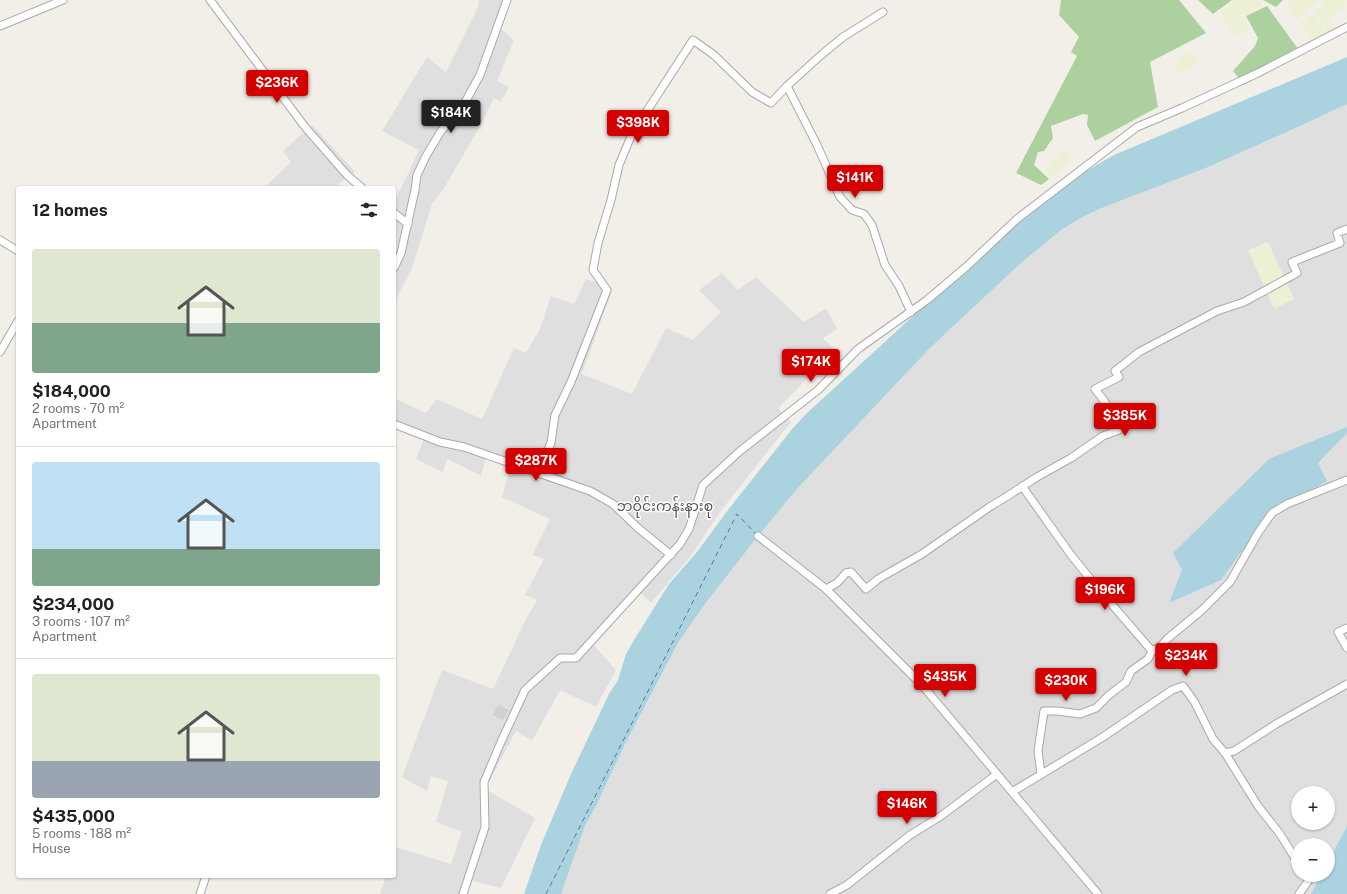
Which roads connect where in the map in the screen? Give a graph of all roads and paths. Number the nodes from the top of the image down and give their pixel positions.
1 (63, 0) edge
2 (210, 0) edge
3 (507, 0) edge
4 (883, 12) dead end
5 (0, 26) edge
6 (1347, 27) edge
7 (788, 86) junction
8 (360, 186) edge
9 (396, 215) edge
10 (408, 224) junction
11 (1347, 229) edge
12 (0, 240) edge
13 (16, 250) edge
14 (396, 264) edge
15 (912, 312) junction
16 (16, 325) edge
17 (0, 352) edge
18 (396, 425) edge
19 (537, 473) junction
20 (1347, 480) edge
21 (1022, 486) junction
22 (758, 536) dead end
23 (671, 555) junction
24 (826, 590) junction
25 (1347, 628) edge
26 (1347, 648) edge
27 (1152, 651) junction
28 (1347, 684) edge
29 (1225, 753) junction
30 (997, 774) junction
31 (1041, 774) junction
32 (1012, 792) junction
33 (1291, 852) edge
34 (206, 878) edge
35 (1308, 882) edge
36 (200, 894) edge
37 (463, 894) edge
38 (830, 894) edge
39 (1098, 894) edge
40 (1299, 894) edge

1 - 5 street
2 - 8 street
3 - 10 street
4 - 7 street
6 - 15 street
7 - 15 street
7 - 19 street
9 - 10 street
10 - 14 street
11 - 21 street
12 - 13 street
15 - 23 street
16 - 17 street
18 - 19 street
19 - 23 street
20 - 27 street
21 - 24 street
21 - 27 street
22 - 24 street
23 - 37 street
24 - 30 street
25 - 26 street
27 - 31 street
28 - 29 street
29 - 31 street
29 - 33 street
30 - 32 street
30 - 38 street
31 - 32 street
32 - 39 street
34 - 36 street
35 - 40 street

